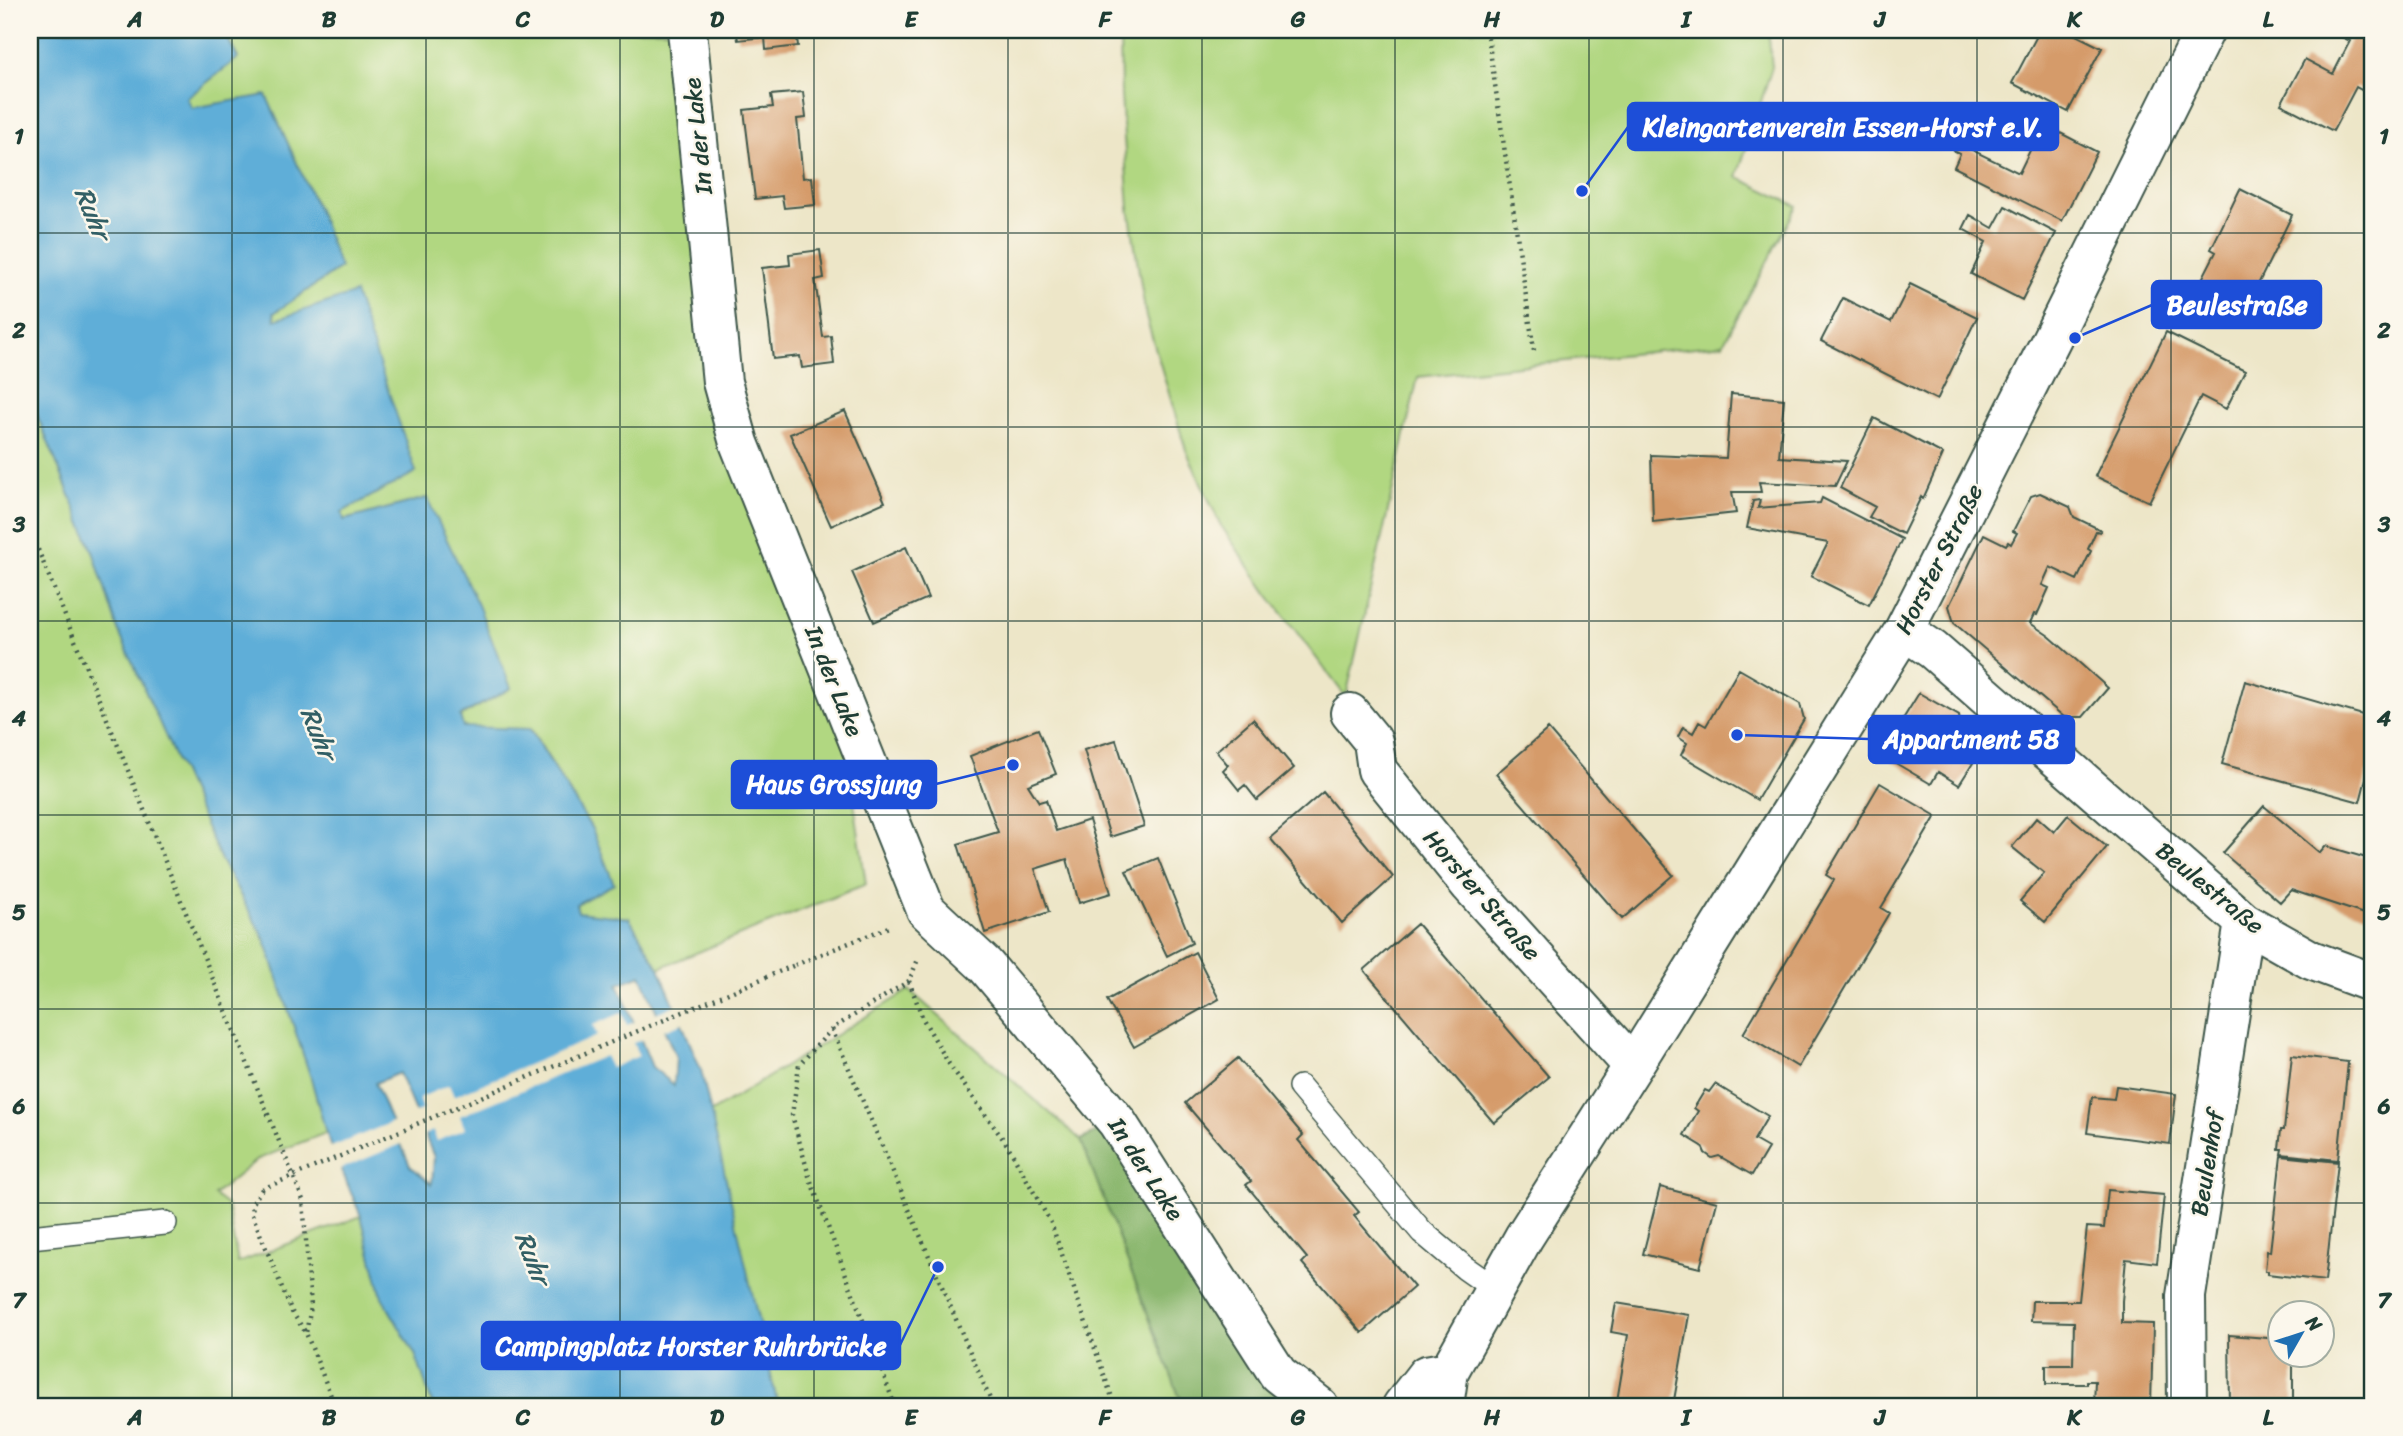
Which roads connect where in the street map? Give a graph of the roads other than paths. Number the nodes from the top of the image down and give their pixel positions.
1 (687, 30) edge
2 (2205, 30) edge
3 (1904, 630) junction
4 (1350, 713) dead end
5 (2244, 922) junction
6 (2373, 983) edge
7 (1633, 1066) junction
8 (1300, 1087) dead end
9 (165, 1223) dead end
10 (30, 1237) edge
11 (1495, 1289) junction
12 (1447, 1389) edge
13 (1319, 1406) edge
14 (1402, 1406) edge
15 (2187, 1406) edge

1 - 13 street, In der Lake
2 - 3 street, Horster Straße
3 - 5 street, Beulestraße
3 - 7 street, Horster Straße
4 - 7 street, Horster Straße
5 - 6 street, Beulestraße
5 - 15 street, Beulenhof
7 - 11 street, Horster Straße
8 - 11 lane
9 - 10 lane
11 - 12 street, Horster Straße
12 - 14 street, Horster Straße

